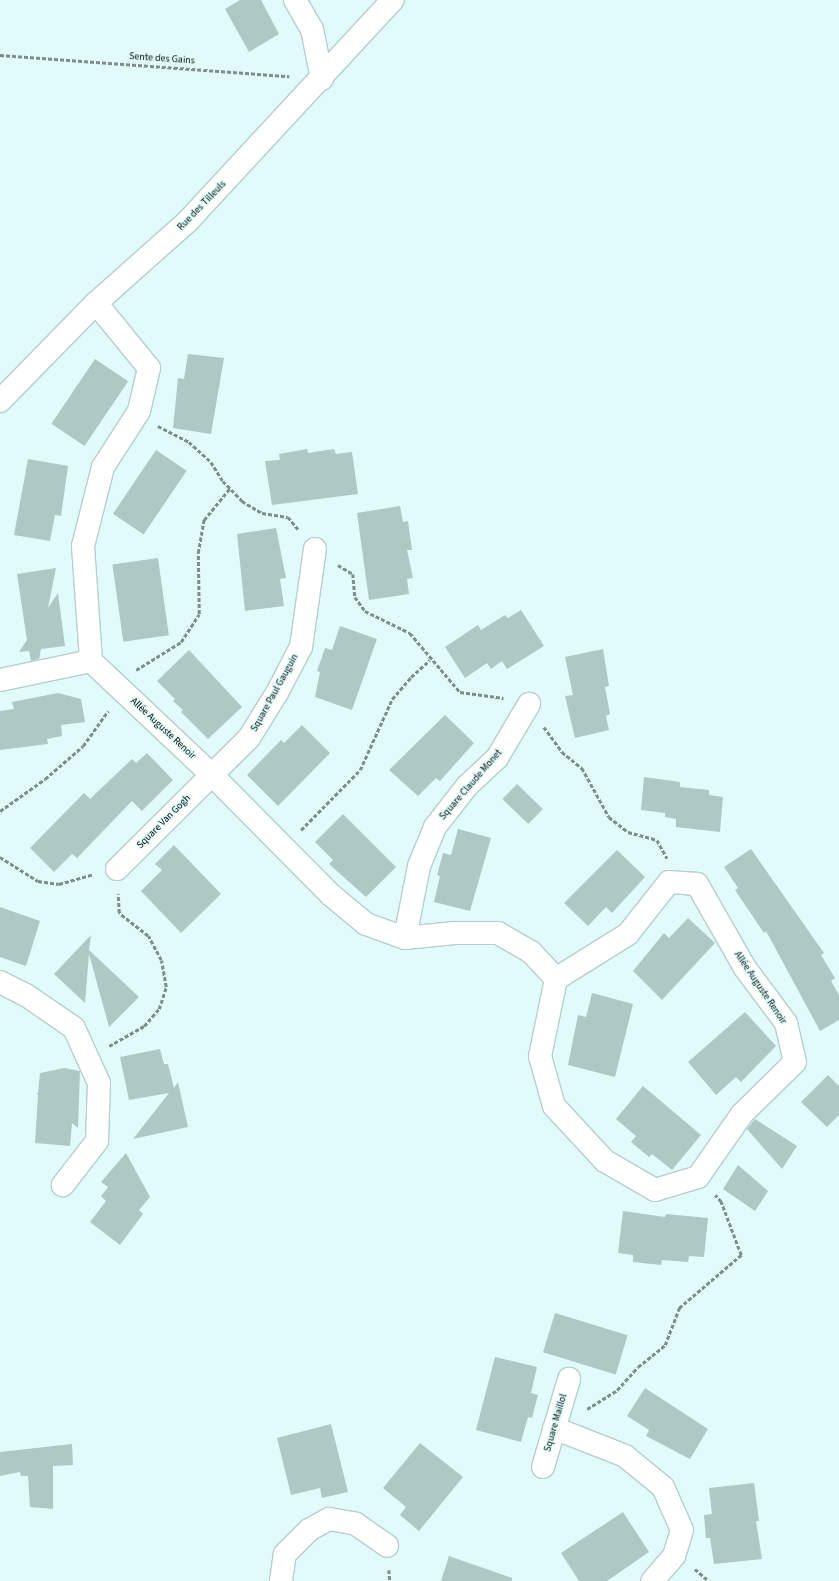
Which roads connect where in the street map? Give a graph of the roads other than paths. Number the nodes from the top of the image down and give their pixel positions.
1 (295, 0) edge
2 (393, 0) edge
3 (322, 79) junction
4 (96, 303) junction
5 (0, 401) edge
6 (316, 549) dead end
7 (91, 661) junction
8 (0, 680) edge
9 (529, 704) road end
10 (211, 774) junction
11 (117, 869) road end
12 (405, 938) junction
13 (556, 979) junction
14 (0, 982) edge
15 (63, 1185) dead end
16 (569, 1379) dead end
17 (554, 1428) junction
18 (543, 1467) dead end
19 (387, 1546) dead end
20 (282, 1581) edge
21 (652, 1581) edge

1 - 3 street
2 - 3 street, Rue des Tilleuls
3 - 4 street, Rue des Tilleuls
4 - 5 street, Rue des Tilleuls
4 - 7 street
6 - 10 street, Square Paul Gauguin
7 - 8 street
7 - 10 street, Allée Auguste Renoir
9 - 12 street, Square Claude Monet
10 - 11 street, Square Van Gogh
10 - 12 street, Allée Auguste Renoir
12 - 13 street, Allée Auguste Renoir
13 - 13 street, Allée Auguste Renoir
14 - 15 street
16 - 17 street, Square Maillol
17 - 18 street, Square Maillol
17 - 21 street
19 - 20 street

